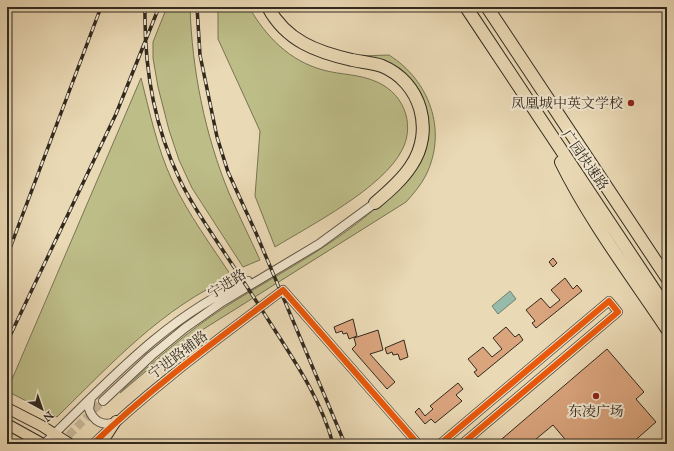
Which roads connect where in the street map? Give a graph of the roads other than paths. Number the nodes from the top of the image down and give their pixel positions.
1 (268, 7) edge
2 (466, 7) edge
3 (487, 7) edge
4 (541, 89) junction
5 (542, 123) junction
6 (375, 203) joint
7 (667, 265) edge
8 (280, 268) junction
9 (667, 278) edge
10 (667, 309) edge
11 (667, 330) edge
12 (93, 396) junction
13 (103, 401) tunnel mouth
14 (7, 408) edge
15 (116, 421) junction
16 (7, 424) edge
17 (54, 434) junction
18 (44, 444) edge
19 (70, 444) edge
20 (93, 444) edge
21 (104, 444) edge
22 (418, 444) edge
23 (440, 444) edge
24 (462, 444) edge

1 - 6 highway
2 - 5 highway, 广园快速路
3 - 4 highway, 广园快速路
4 - 7 highway
4 - 9 highway, 广园快速路
5 - 10 highway, 广园快速路
5 - 11 highway
6 - 8 street, 宁进路
8 - 12 street, 宁进路辅路
8 - 13 street, 宁进路
12 - 15 street
12 - 17 street, 宁进路辅路
14 - 17 main road
15 - 20 street, 宁进路辅路
15 - 21 main road
15 - 22 street, 宁进路辅路
16 - 18 main road
17 - 18 street, 宁进路辅路
17 - 19 main road
23 - 24 street

